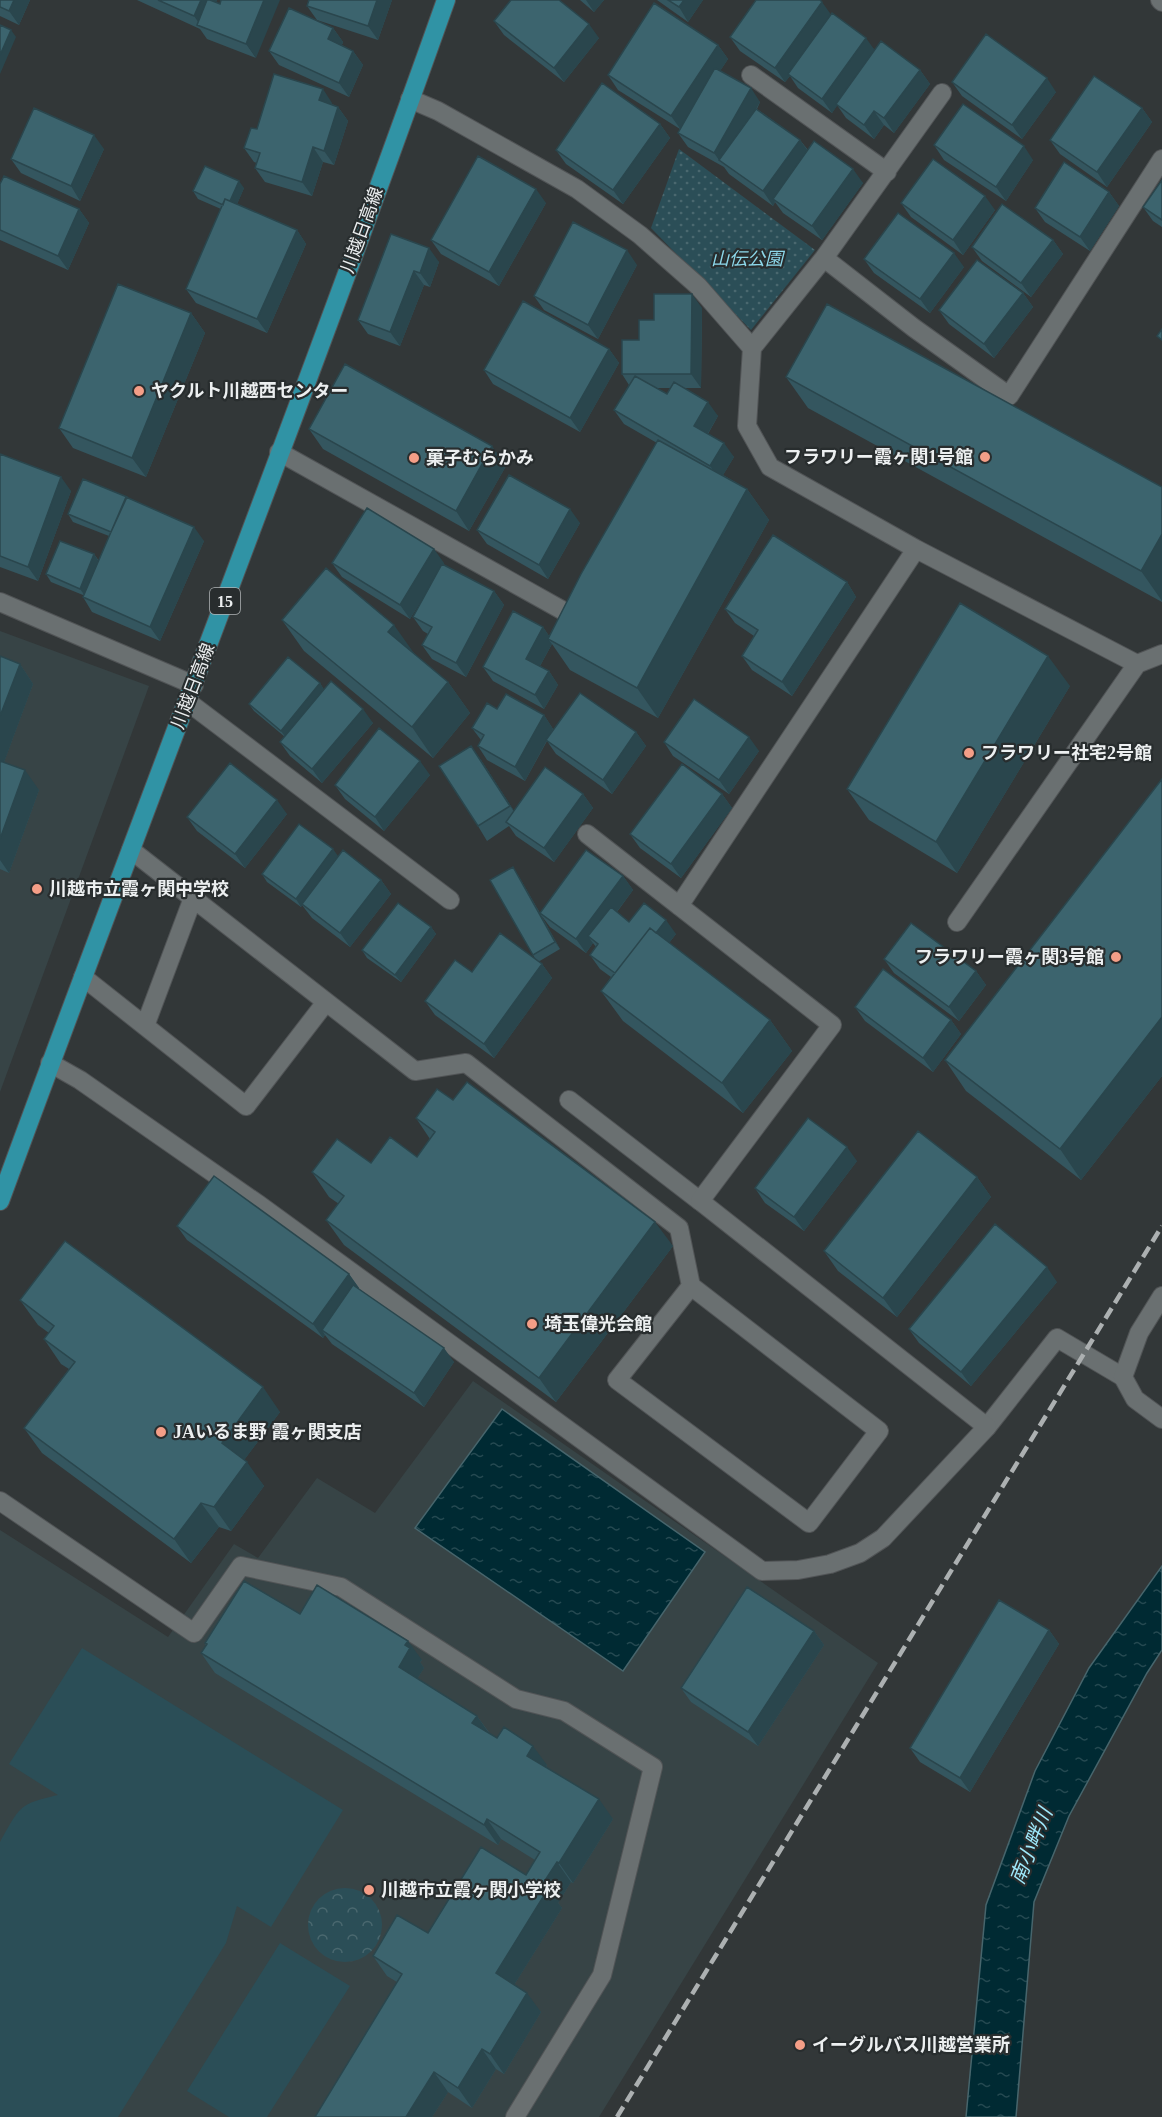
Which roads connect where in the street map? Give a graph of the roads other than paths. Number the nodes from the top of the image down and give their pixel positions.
1 (446, 0) edge
2 (751, 75) edge
3 (942, 93) dead end
4 (410, 99) junction
5 (1162, 159) edge
6 (887, 172) junction
7 (824, 258) junction
8 (752, 348) junction
9 (279, 452) junction
10 (916, 549) junction
11 (0, 602) edge
12 (569, 614) edge
13 (1162, 654) edge
14 (1137, 663) junction
15 (194, 685) junction
16 (188, 702) junction
17 (587, 834) dead end
18 (131, 850) junction
19 (193, 898) junction
20 (450, 900) dead end
21 (679, 906) junction
22 (957, 922) dead end
23 (83, 977) junction
24 (326, 1002) junction
25 (145, 1026) junction
26 (50, 1063) junction
27 (569, 1100) dead end
28 (0, 1201) edge
29 (700, 1202) junction
30 (691, 1286) junction
31 (1162, 1296) edge
32 (1123, 1377) junction
33 (1162, 1419) edge
34 (987, 1427) junction
35 (0, 1501) edge
36 (515, 2117) edge

1 - 4 main road, 川越日高線 / 15
2 - 6 street
3 - 6 street
4 - 8 street
4 - 9 main road, 川越日高線 / 15
5 - 7 street
6 - 7 street
7 - 8 street
8 - 10 street
9 - 12 street
9 - 15 main road, 川越日高線 / 15
10 - 14 street
10 - 21 street
11 - 15 street
13 - 14 street
14 - 22 street
15 - 16 main road, 川越日高線 / 15
16 - 18 main road, 川越日高線 / 15
16 - 20 street
17 - 21 street
18 - 19 street
18 - 23 main road, 川越日高線 / 15
19 - 24 street
19 - 25 street
21 - 29 street
23 - 25 street
23 - 26 main road, 川越日高線 / 15
24 - 25 street
24 - 30 street
26 - 28 main road, 川越日高線 / 15
26 - 34 street
27 - 29 street
29 - 34 street
30 - 30 street
31 - 32 street
32 - 33 street
32 - 34 street
35 - 36 street

